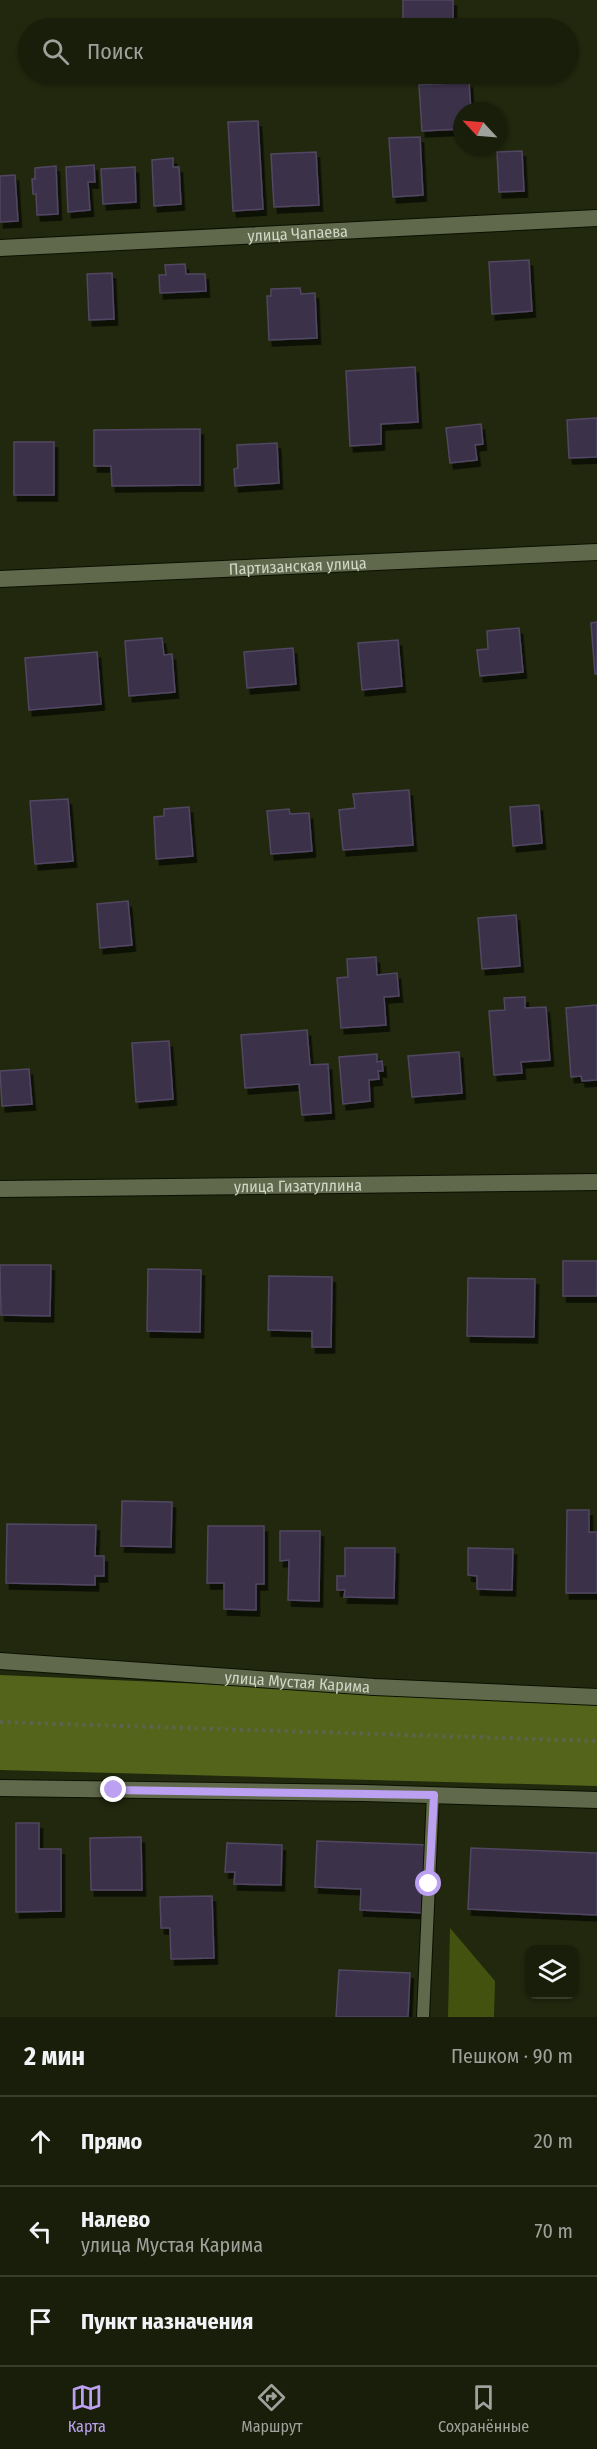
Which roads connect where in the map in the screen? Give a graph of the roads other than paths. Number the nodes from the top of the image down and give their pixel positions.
1 (597, 218) edge
2 (0, 248) edge
3 (597, 552) edge
4 (0, 579) edge
5 (597, 1182) edge
6 (0, 1189) edge
7 (0, 1662) edge
8 (597, 1697) edge
9 (0, 1788) edge
10 (434, 1795) junction
11 (597, 1800) edge
12 (423, 2017) edge

1 - 2 street, улица Чапаева
3 - 4 street, Партизанская улица
5 - 6 street, улица Гизатуллина
7 - 8 street, улица Мустая Карима
9 - 10 street
10 - 11 street
10 - 12 lane

